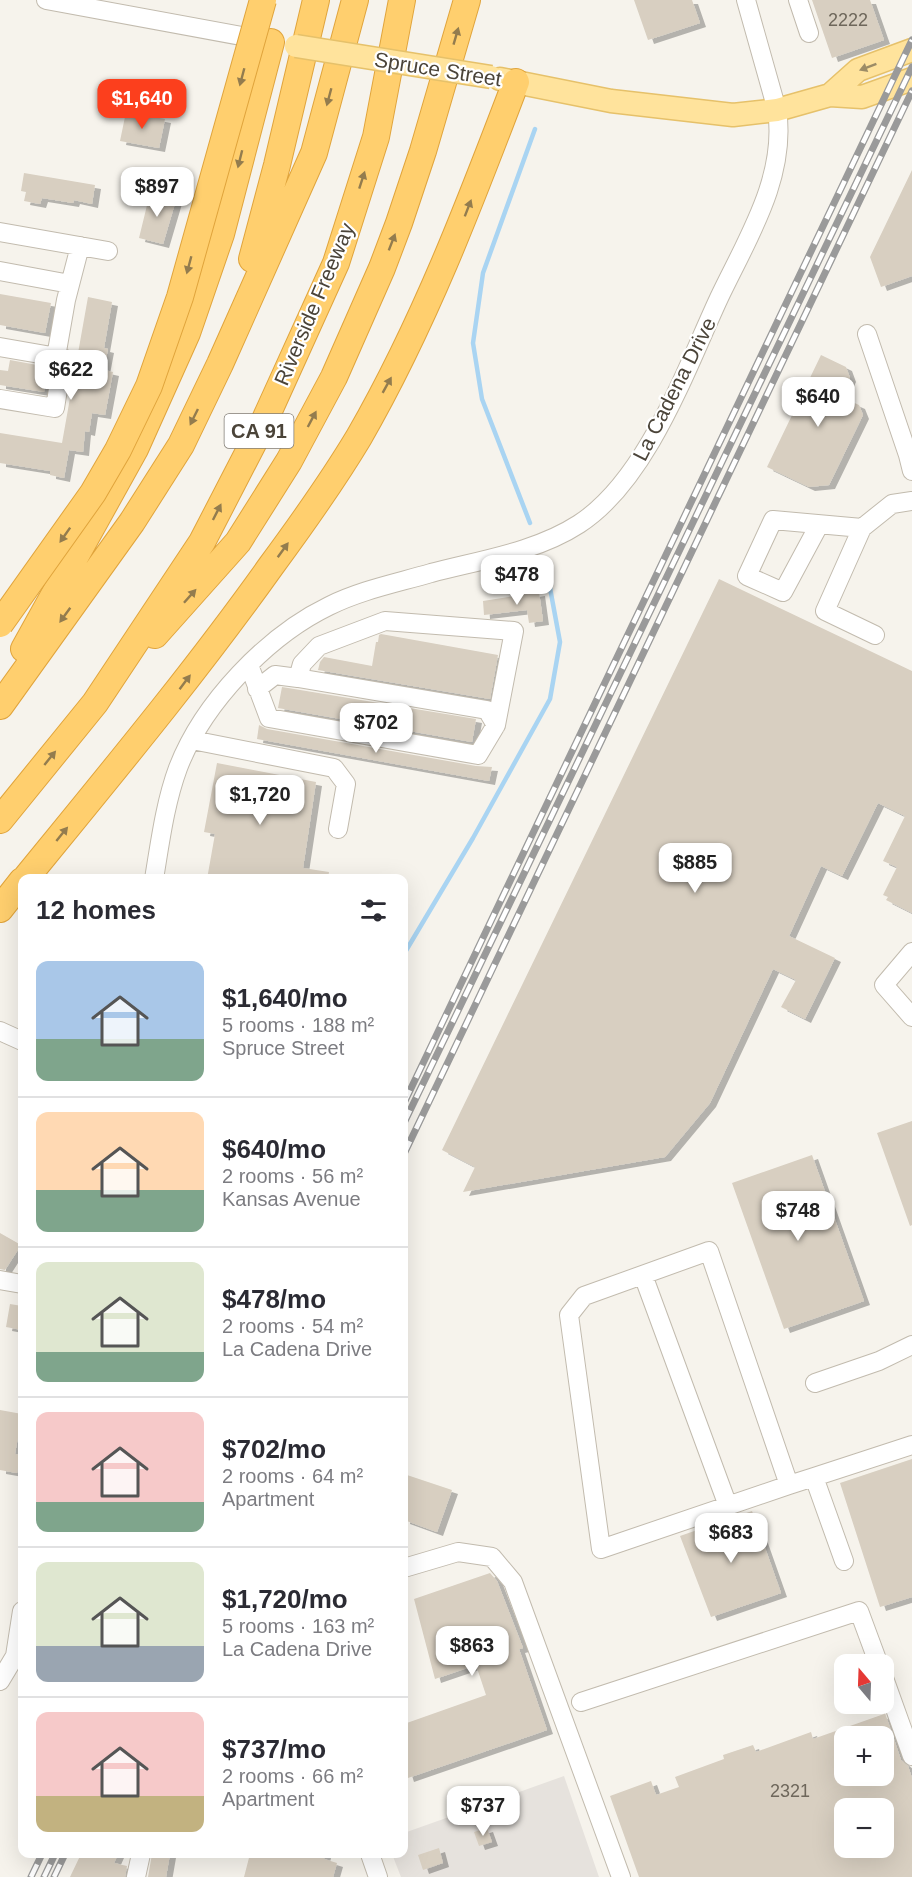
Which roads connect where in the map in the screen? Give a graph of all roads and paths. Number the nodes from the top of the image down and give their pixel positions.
1 (46, 0) edge
2 (263, 0) edge
3 (316, 0) edge
4 (355, 0) edge
5 (402, 0) edge
6 (467, 0) edge
7 (746, 0) edge
8 (798, 0) edge
9 (809, 33) dead end
10 (271, 42) junction
11 (912, 50) edge
12 (912, 78) edge
13 (503, 79) junction
14 (830, 95) junction
15 (777, 110) junction
16 (0, 232) edge
17 (80, 246) junction
18 (108, 251) dead end
19 (0, 271) edge
20 (70, 284) junction
21 (867, 334) dead end
22 (0, 347) edge
23 (56, 357) junction
24 (220, 364) junction
25 (0, 399) edge
26 (911, 460) edge
27 (912, 501) edge
28 (819, 525) dead end
29 (862, 528) junction
30 (0, 624) edge
31 (875, 635) dead end
32 (249, 665) junction
33 (298, 678) junction
34 (256, 689) junction
35 (0, 691) edge
36 (95, 703) junction
37 (0, 706) edge
38 (496, 725) junction
39 (192, 740) junction
40 (0, 820) edge
41 (338, 830) dead end
42 (29, 874) edge
43 (155, 874) edge
44 (18, 887) edge
45 (0, 909) edge
46 (912, 952) edge
47 (912, 1017) edge
48 (0, 1031) edge
49 (18, 1039) edge
50 (643, 1275) junction
51 (0, 1280) edge
52 (18, 1283) edge
53 (912, 1345) edge
54 (815, 1383) dead end
55 (912, 1445) edge
56 (814, 1477) junction
57 (789, 1485) junction
58 (728, 1506) junction
59 (844, 1561) dead end
60 (408, 1567) edge
61 (18, 1637) edge
62 (875, 1654) edge
63 (0, 1681) edge
64 (581, 1702) dead end
65 (894, 1706) edge
66 (912, 1756) edge
67 (140, 1858) edge
68 (371, 1858) edge
69 (136, 1877) edge
70 (378, 1877) edge
71 (621, 1877) edge

1 - 10 street, Spruce Street
2 -> 30 highway, bridge
3 - 24 highway
4 -> 24 highway, CA 91
36 -> 5 highway, Riverside Freeway / CA 91
36 -> 6 highway
7 - 15 street, La Cadena Drive
8 - 9 street
10 - 13 main road, Spruce Street, bridge
10 -> 35 highway
11 -> 14 main road, Spruce Street
12 - 14 main road, Spruce Street
13 - 15 main road, Spruce Street
42 -> 13 highway
14 - 15 main road, Spruce Street
15 - 32 street, La Cadena Drive
16 - 17 street
17 - 18 street
17 - 20 street
19 - 20 street
20 - 23 street
21 - 26 street
22 - 23 street
23 - 25 street
24 -> 37 highway, CA 91
27 - 29 street
28 - 29 street
29 - 31 street
32 - 34 street
32 - 39 street, La Cadena Drive
33 - 34 street
33 - 38 street
33 - 38 street
34 - 38 street
40 -> 36 highway, Riverside Freeway / CA 91
39 - 41 street
39 - 43 street, La Cadena Drive
44 - 45 highway
46 - 47 street
48 - 49 street
50 - 57 street
50 - 58 street
50 - 58 street
51 - 52 street
53 - 54 street
55 - 56 street
56 - 57 street
56 - 59 street
57 - 58 street
60 - 71 street
61 - 63 street
62 - 64 street
65 - 66 street
67 - 69 street
68 - 70 street

